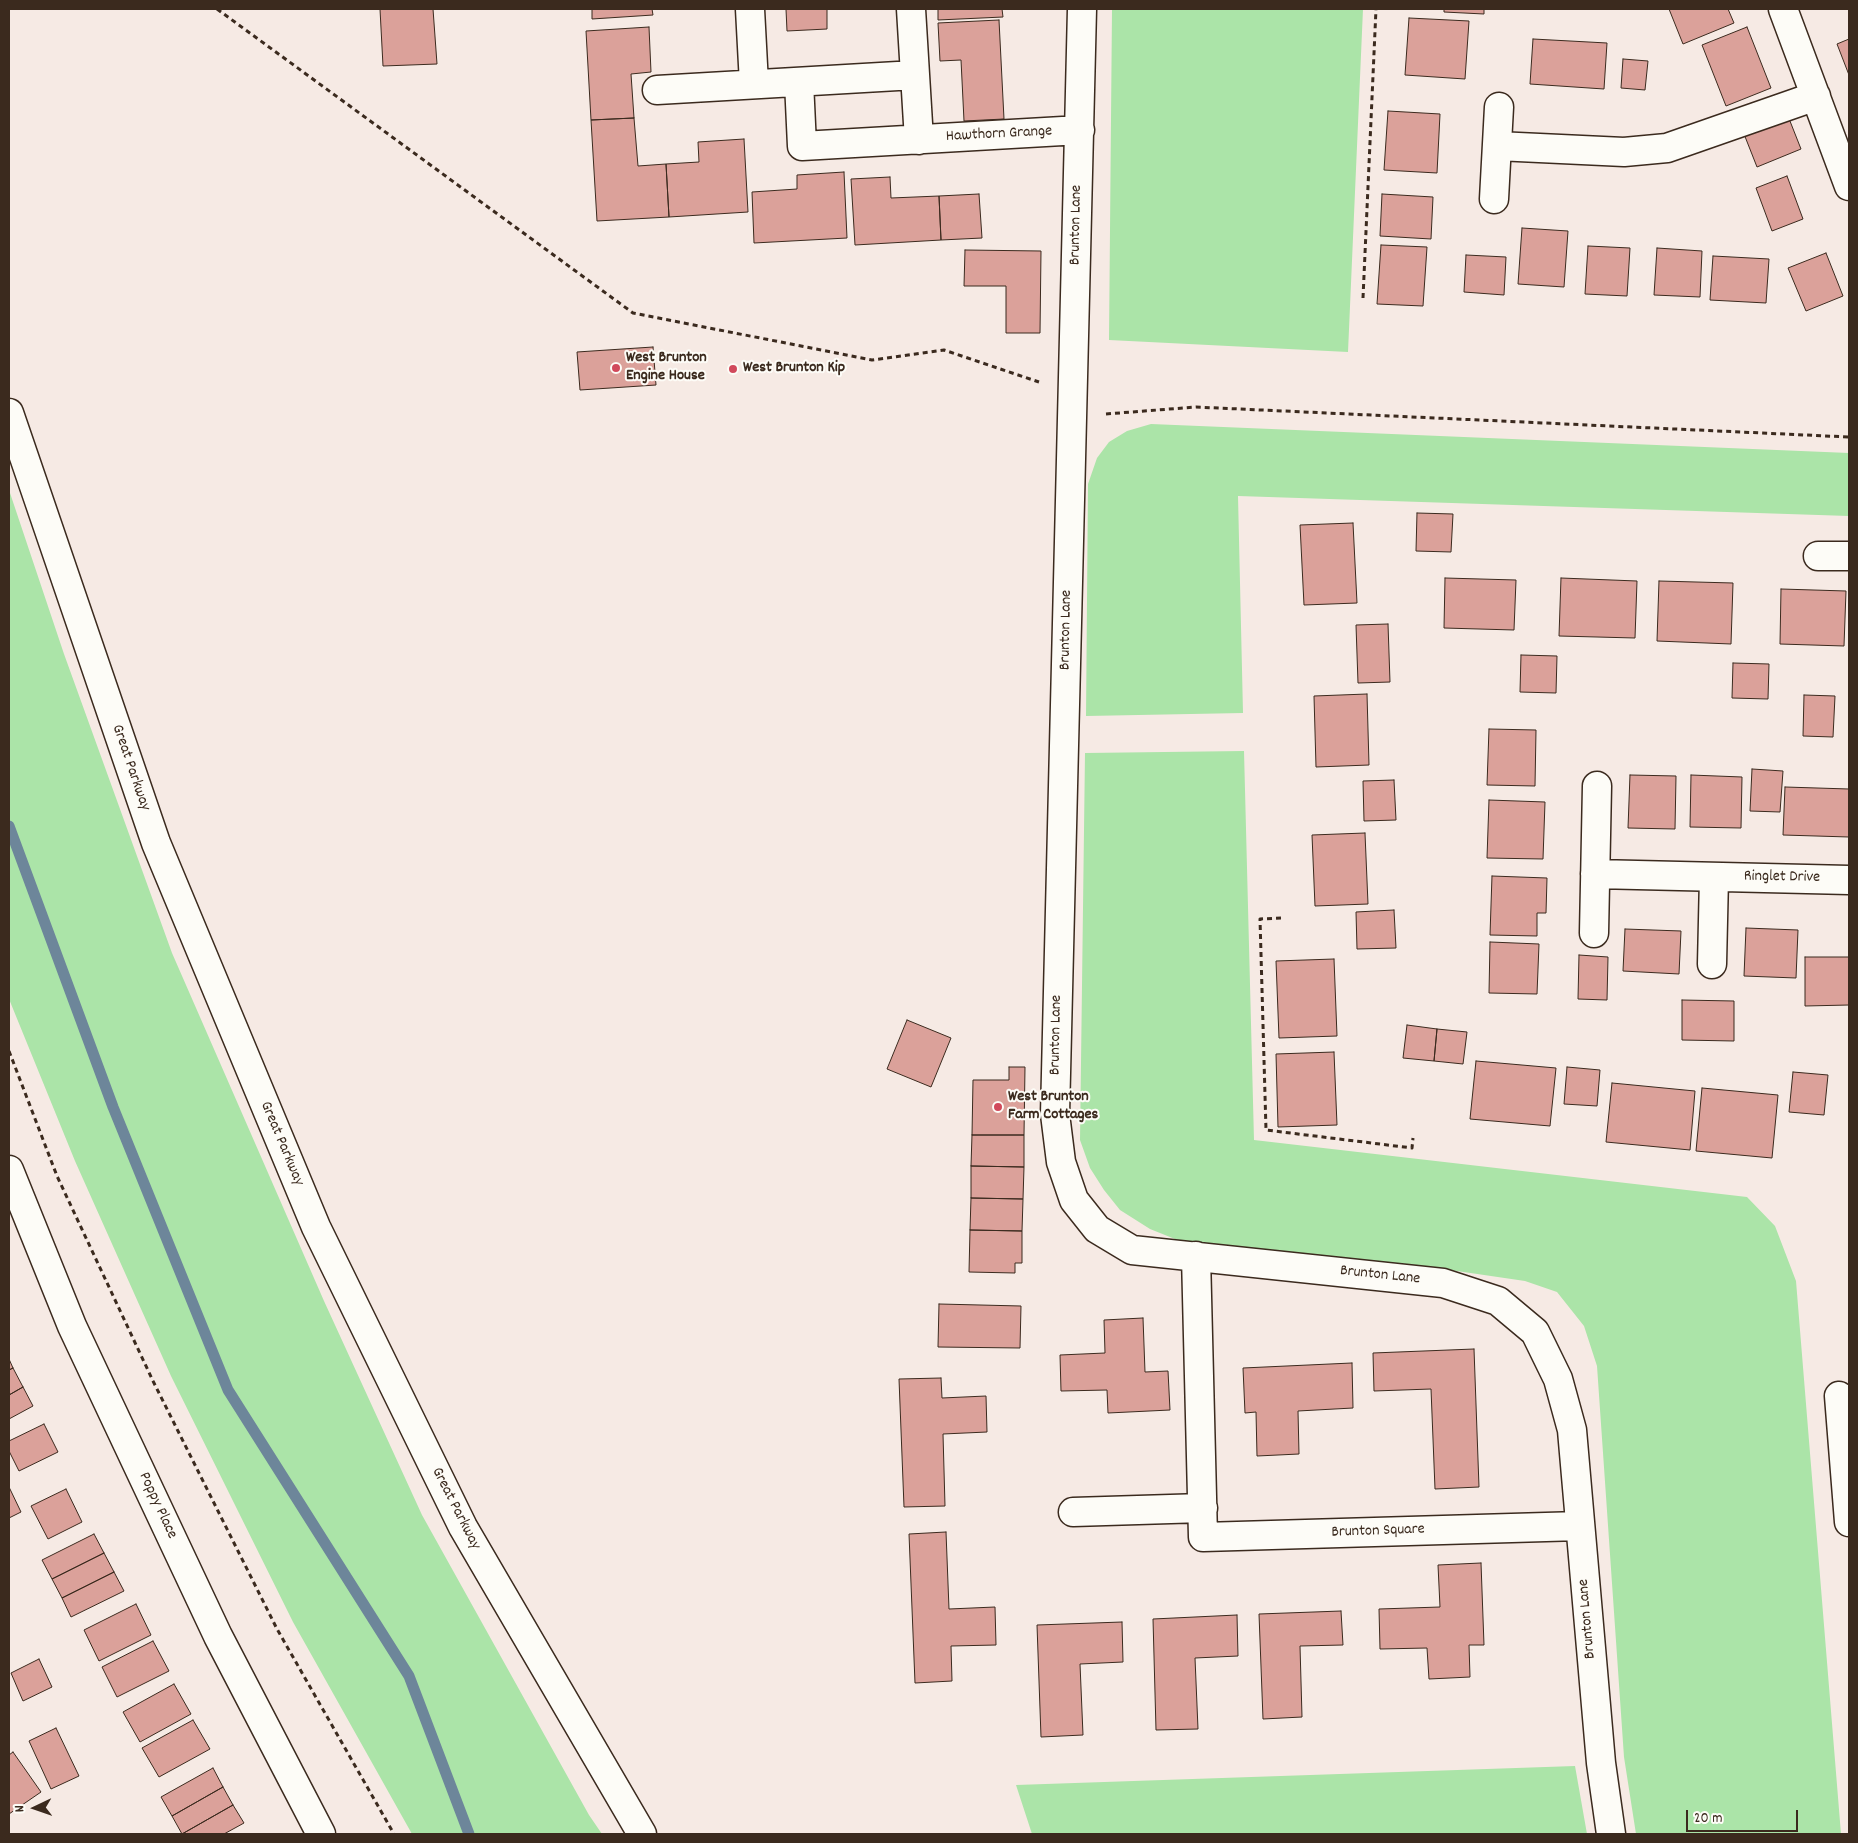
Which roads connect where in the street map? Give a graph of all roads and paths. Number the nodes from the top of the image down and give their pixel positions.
1 (217, 9) edge
2 (750, 9) edge
3 (911, 9) edge
4 (1082, 9) edge
5 (1376, 9) edge
6 (1783, 9) edge
7 (915, 75) junction
8 (799, 82) junction
9 (754, 84) junction
10 (657, 90) dead end
11 (1816, 96) junction
12 (1499, 107) dead end
13 (1080, 130) junction
14 (1840, 132) edge
15 (919, 140) junction
16 (1497, 146) junction
17 (1849, 186) edge
18 (1494, 200) dead end
19 (1363, 298) dead end
20 (1073, 404) junction
21 (9, 413) edge
22 (1849, 438) edge
23 (1818, 556) dead end
24 (1849, 556) edge
25 (1597, 786) dead end
26 (1595, 874) junction
27 (1714, 877) junction
28 (1849, 880) edge
29 (1281, 918) dead end
30 (1594, 933) dead end
31 (1712, 964) dead end
32 (9, 1051) edge
33 (1412, 1138) dead end
34 (9, 1170) edge
35 (1196, 1256) junction
36 (1839, 1396) dead end
37 (1847, 1480) edge
38 (1203, 1508) junction
39 (1073, 1512) dead end
40 (1849, 1522) edge
41 (1580, 1526) junction
42 (321, 1834) edge
43 (394, 1834) edge
44 (642, 1834) edge
45 (1611, 1834) edge

1 - 20 path
2 - 9 street
3 - 7 street
4 - 13 street, Brunton Lane
5 - 19 path
6 - 11 street
7 - 8 street
7 - 15 street
8 - 9 street
8 - 15 street, Hawthorn Grange
9 - 10 street
11 - 14 street
11 - 16 street
12 - 16 street
13 - 15 street, Hawthorn Grange
13 - 20 street, Brunton Lane
14 - 17 street
16 - 18 street
20 - 22 path
20 - 35 street, Brunton Lane
21 - 44 street, Great Parkway
23 - 24 street
25 - 26 street
26 - 27 street, Ringlet Drive
26 - 30 street
27 - 28 street, Ringlet Drive
27 - 31 street
29 - 33 path
32 - 43 path
34 - 42 street, Poppy Place
35 - 38 street, Brunton Square
35 - 41 street, Brunton Lane
36 - 37 street
37 - 40 street
38 - 39 street
38 - 41 street, Brunton Square
41 - 45 street, Brunton Lane

